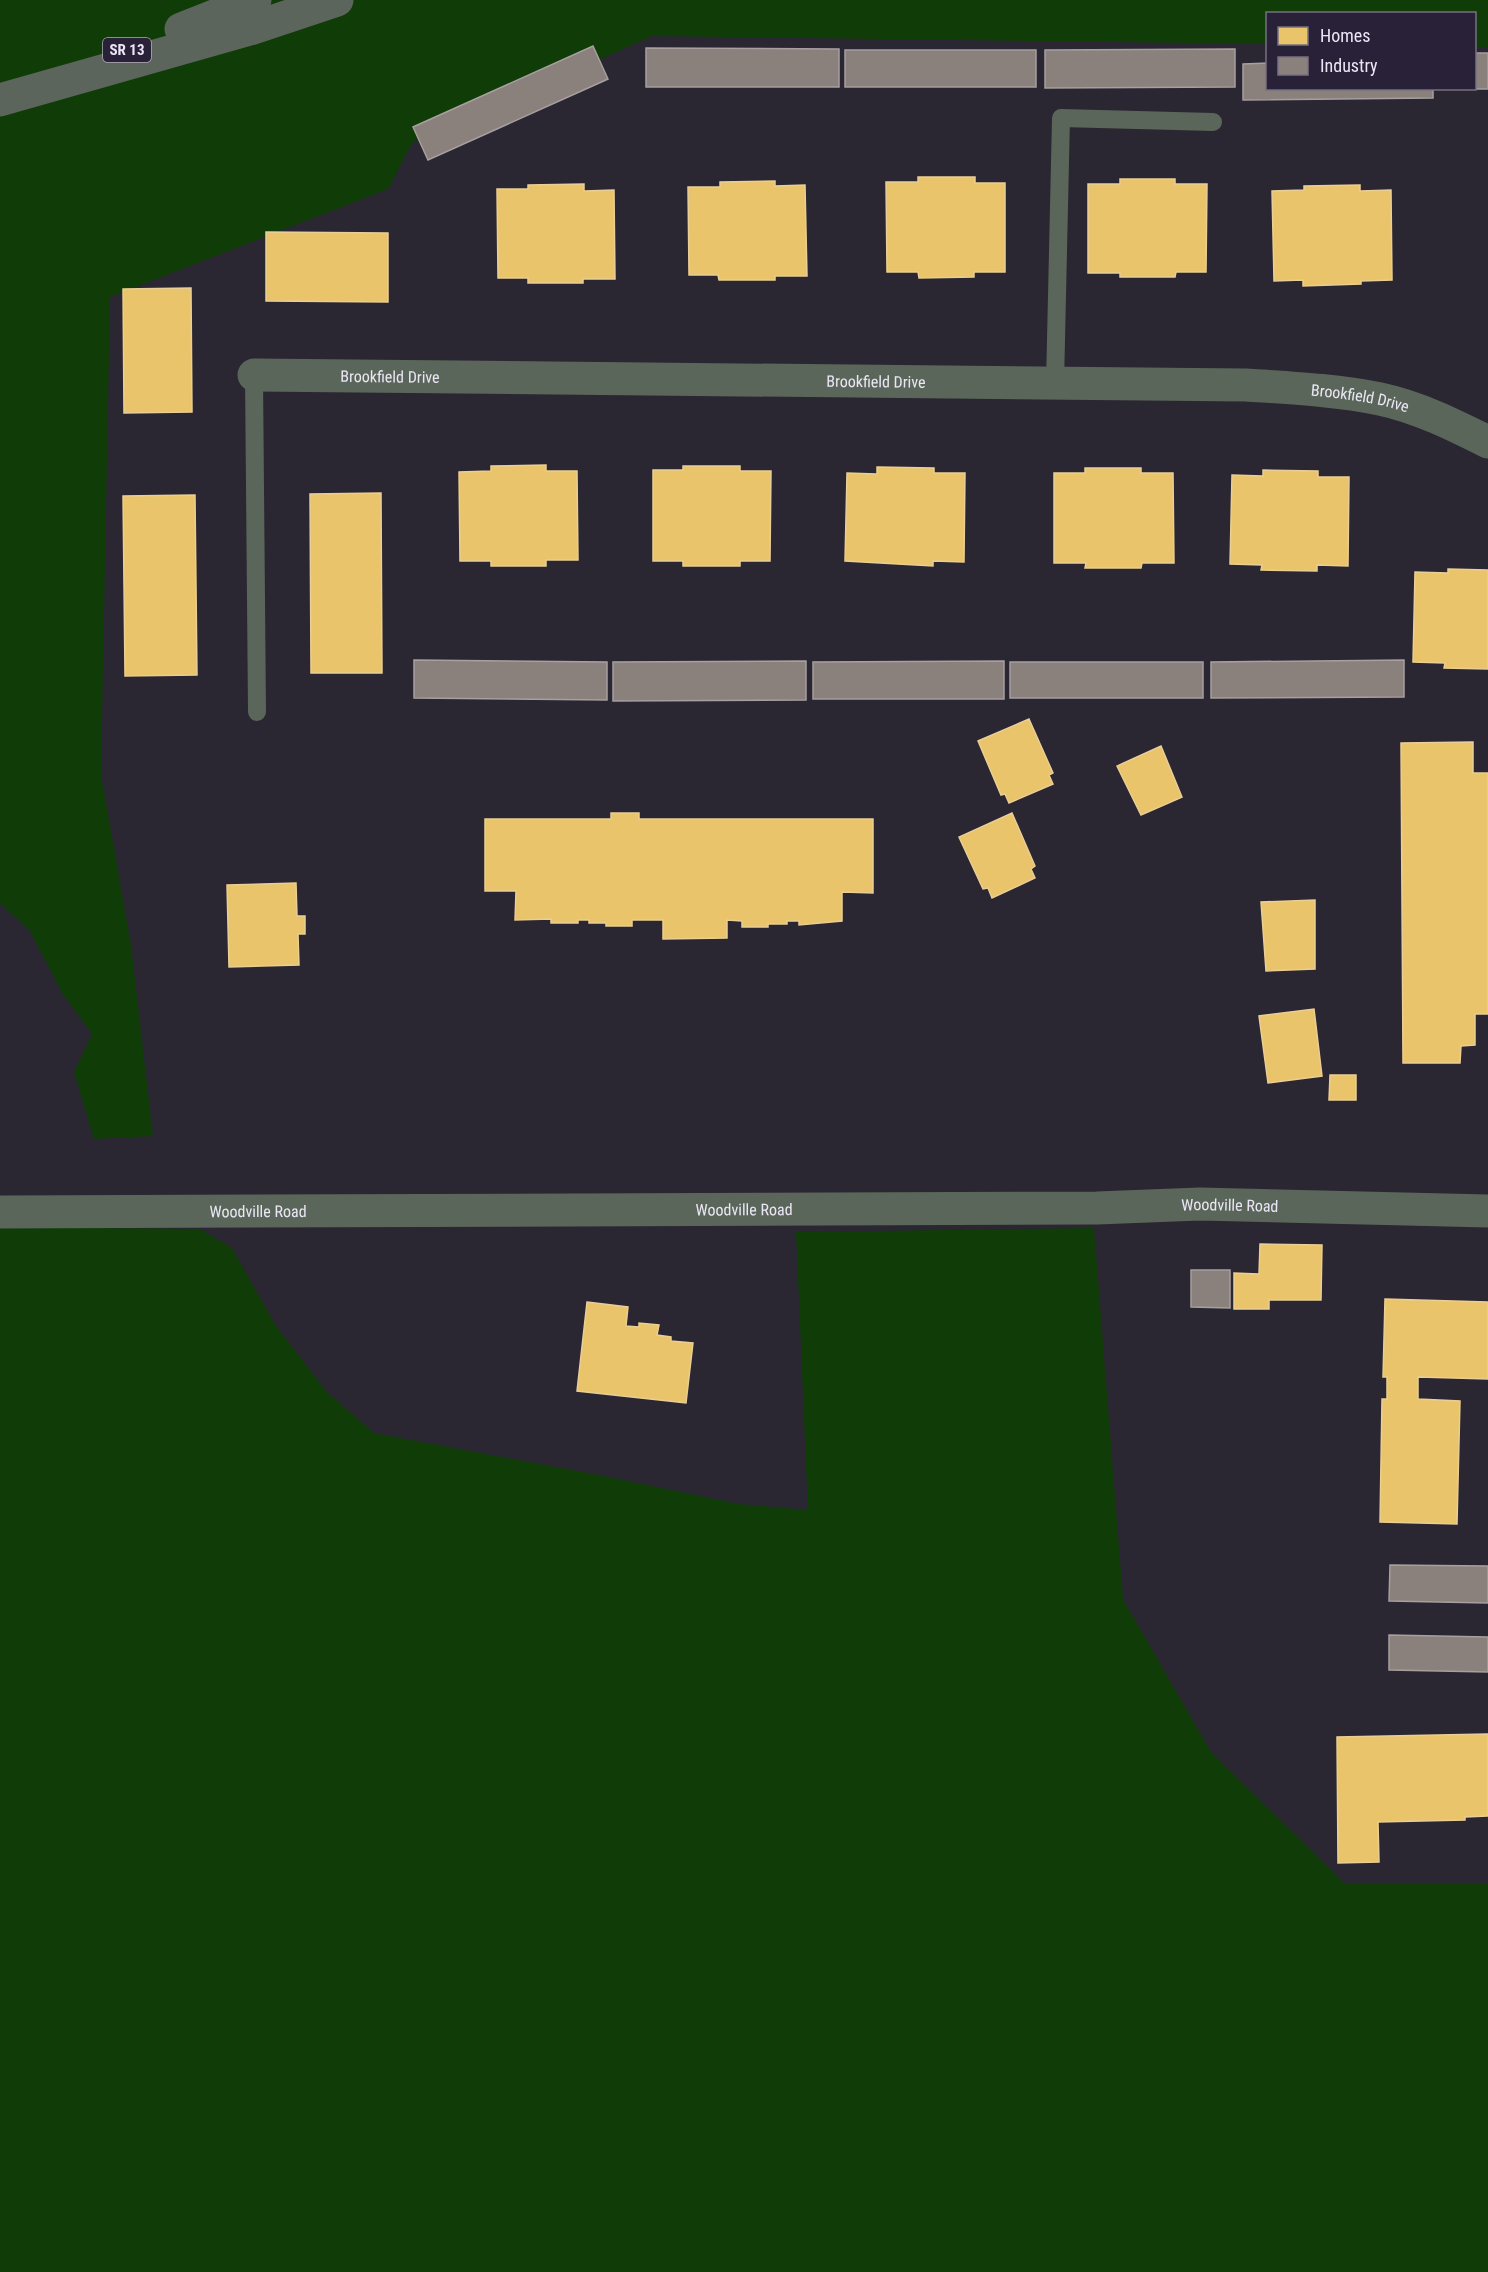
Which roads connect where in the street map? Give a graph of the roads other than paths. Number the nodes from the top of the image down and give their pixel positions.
1 (255, 0) edge
2 (337, 0) edge
3 (0, 100) edge
4 (1213, 122) dead end
5 (254, 375) joint
6 (1055, 384) junction
7 (1488, 442) edge
8 (257, 712) dead end
9 (1488, 1211) edge
10 (0, 1212) edge

1 - 3 highway, SR 13
2 - 3 highway
4 - 6 lane
5 - 6 street, Brookfield Drive
5 - 8 lane
6 - 7 street, Brookfield Drive
9 - 10 street, Woodville Road

